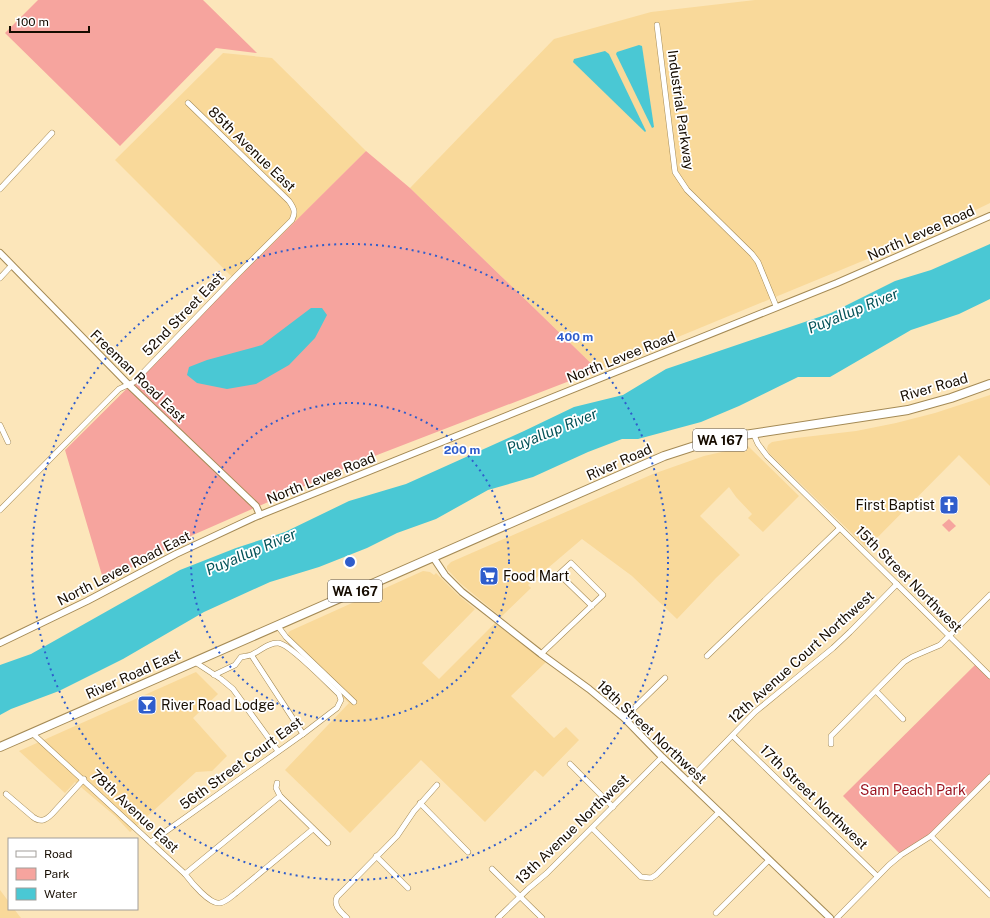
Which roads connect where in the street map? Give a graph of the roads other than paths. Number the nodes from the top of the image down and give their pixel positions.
1 (657, 25) dead end
2 (188, 103) dead end
3 (52, 133) dead end
4 (0, 189) edge
5 (295, 214) joint
6 (990, 216) edge
7 (0, 253) edge
8 (12, 265) junction
9 (0, 278) edge
10 (776, 306) junction
11 (128, 384) junction
12 (990, 384) edge
13 (0, 425) edge
14 (753, 433) junction
15 (8, 442) dead end
16 (0, 510) edge
17 (260, 515) junction
18 (840, 528) junction
19 (433, 557) junction
20 (897, 584) junction
21 (990, 595) edge
22 (592, 606) junction
23 (277, 625) junction
24 (949, 636) junction
25 (0, 643) edge
26 (541, 654) junction
27 (252, 656) junction
28 (707, 656) dead end
29 (195, 662) junction
30 (214, 675) junction
31 (990, 676) edge
32 (665, 678) dead end
33 (876, 691) junction
34 (354, 702) dead end
35 (624, 718) junction
36 (903, 719) dead end
37 (32, 733) junction
38 (303, 734) junction
39 (733, 736) junction
40 (830, 744) dead end
41 (0, 747) edge
42 (278, 751) junction
43 (662, 757) junction
44 (570, 764) dead end
45 (990, 777) edge
46 (84, 779) junction
47 (688, 782) junction
48 (278, 783) dead end
49 (437, 785) dead end
50 (6, 794) dead end
51 (280, 796) junction
52 (420, 803) junction
53 (613, 807) junction
54 (719, 812) junction
55 (592, 828) junction
56 (313, 829) junction
57 (930, 836) junction
58 (151, 842) junction
59 (328, 843) dead end
60 (468, 852) dead end
61 (376, 856) junction
62 (769, 860) junction
63 (492, 869) dead end
64 (185, 874) junction
65 (877, 876) junction
66 (408, 888) dead end
67 (990, 895) edge
68 (520, 897) junction
69 (716, 913) dead end
70 (348, 918) edge
71 (498, 918) edge
72 (542, 918) edge
73 (830, 918) edge
74 (837, 918) edge

1 - 10 street, Industrial Parkway
2 - 5 street, 85th Avenue East
3 - 4 street
5 - 11 street, 52nd Street East
6 - 10 street, North Levee Road
7 - 8 street, Freeman Road East
8 - 9 street
8 - 11 street, Freeman Road East
10 - 17 street, North Levee Road
11 - 16 street, 52nd Street East
11 - 17 street, Freeman Road East
12 - 14 main road, River Road / WA 167
13 - 15 street
14 - 18 street, 15th Street Northwest
14 - 19 main road, River Road / WA 167
17 - 25 street, North Levee Road East
18 - 20 street, 15th Street Northwest
18 - 28 street
19 - 23 main road, River Road / WA 167
19 - 26 street, 18th Street Northwest
20 - 24 street, 15th Street Northwest
20 - 39 street, 12th Avenue Court Northwest
21 - 24 street
22 - 22 street
22 - 26 street
23 - 29 main road, River Road East / WA 167
23 - 34 street
24 - 31 street, 15th Street Northwest
24 - 33 street
26 - 35 street, 18th Street Northwest
27 - 30 street
27 - 38 street
27 - 38 street, 56th Street Court East
29 - 30 street
29 - 37 main road, River Road East / WA 167
30 - 42 street
32 - 35 street
33 - 36 street
33 - 40 street
35 - 43 street, 18th Street Northwest
37 - 41 main road, River Road East / WA 167
37 - 46 street, 78th Avenue East
38 - 42 street, 56th Street Court East
39 - 47 street, 12th Avenue Court Northwest
39 - 65 street, 17th Street Northwest
42 - 58 street, 56th Street Court East
43 - 47 street, 18th Street Northwest
43 - 53 street, 13th Avenue Northwest
44 - 53 street
45 - 57 street
46 - 50 street
46 - 58 street, 78th Avenue East
47 - 54 street, 18th Street Northwest
48 - 51 street
49 - 52 street
51 - 56 street
51 - 64 street
52 - 60 street
52 - 61 street
53 - 55 street, 13th Avenue Northwest
54 - 55 street
54 - 62 street, 18th Street Northwest
55 - 68 street, 13th Avenue Northwest
56 - 59 street
56 - 64 street, 78th Avenue East
57 - 65 street
57 - 67 street
58 - 64 street, 78th Avenue East
61 - 66 street
61 - 70 street
62 - 69 street
62 - 73 street, 18th Street Northwest
63 - 68 street
65 - 74 street
68 - 71 street, 13th Avenue Northwest
68 - 72 street

